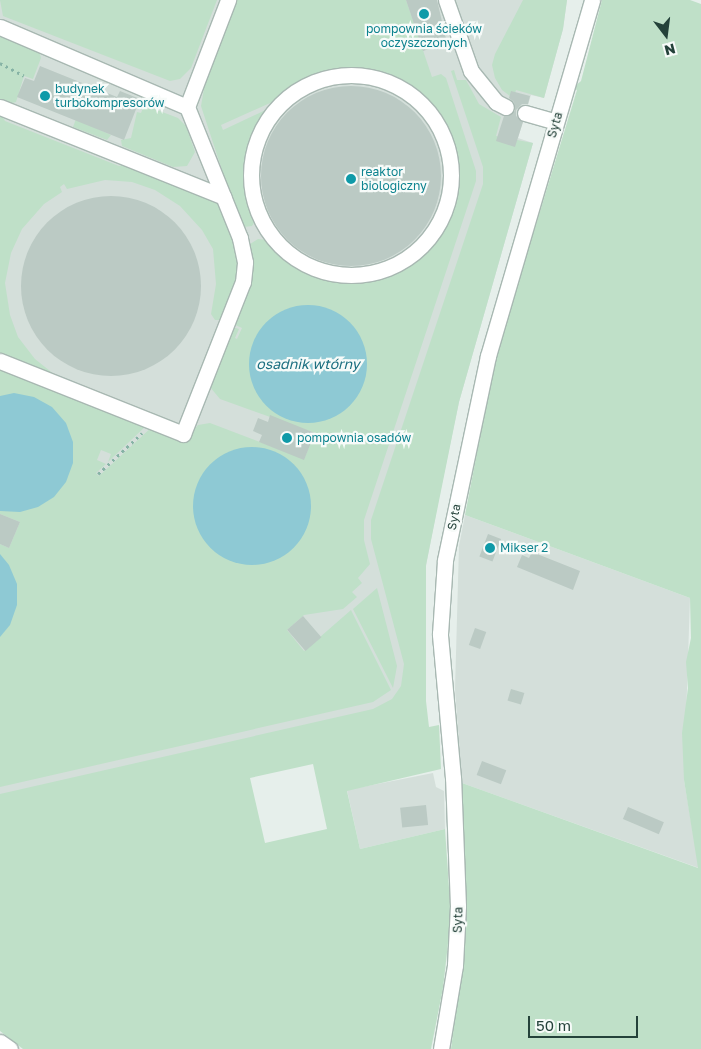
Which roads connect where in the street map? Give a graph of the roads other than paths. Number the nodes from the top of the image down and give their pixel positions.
1 (228, 0) edge
2 (446, 0) edge
3 (592, 0) edge
4 (0, 27) edge
5 (0, 107) edge
6 (187, 107) junction
7 (506, 107) dead end
8 (525, 113) dead end
9 (556, 122) junction
10 (224, 197) junction
11 (266, 230) junction
12 (240, 238) junction
13 (0, 361) edge
14 (0, 1042) edge
15 (10, 1049) edge
16 (441, 1049) edge

1 - 6 street
2 - 7 street
3 - 9 street, Syta
4 - 6 street
5 - 10 street
6 - 10 street
8 - 9 street
9 - 16 street, Syta
10 - 12 street
11 - 11 street
11 - 12 street
12 - 13 street
14 - 15 street

